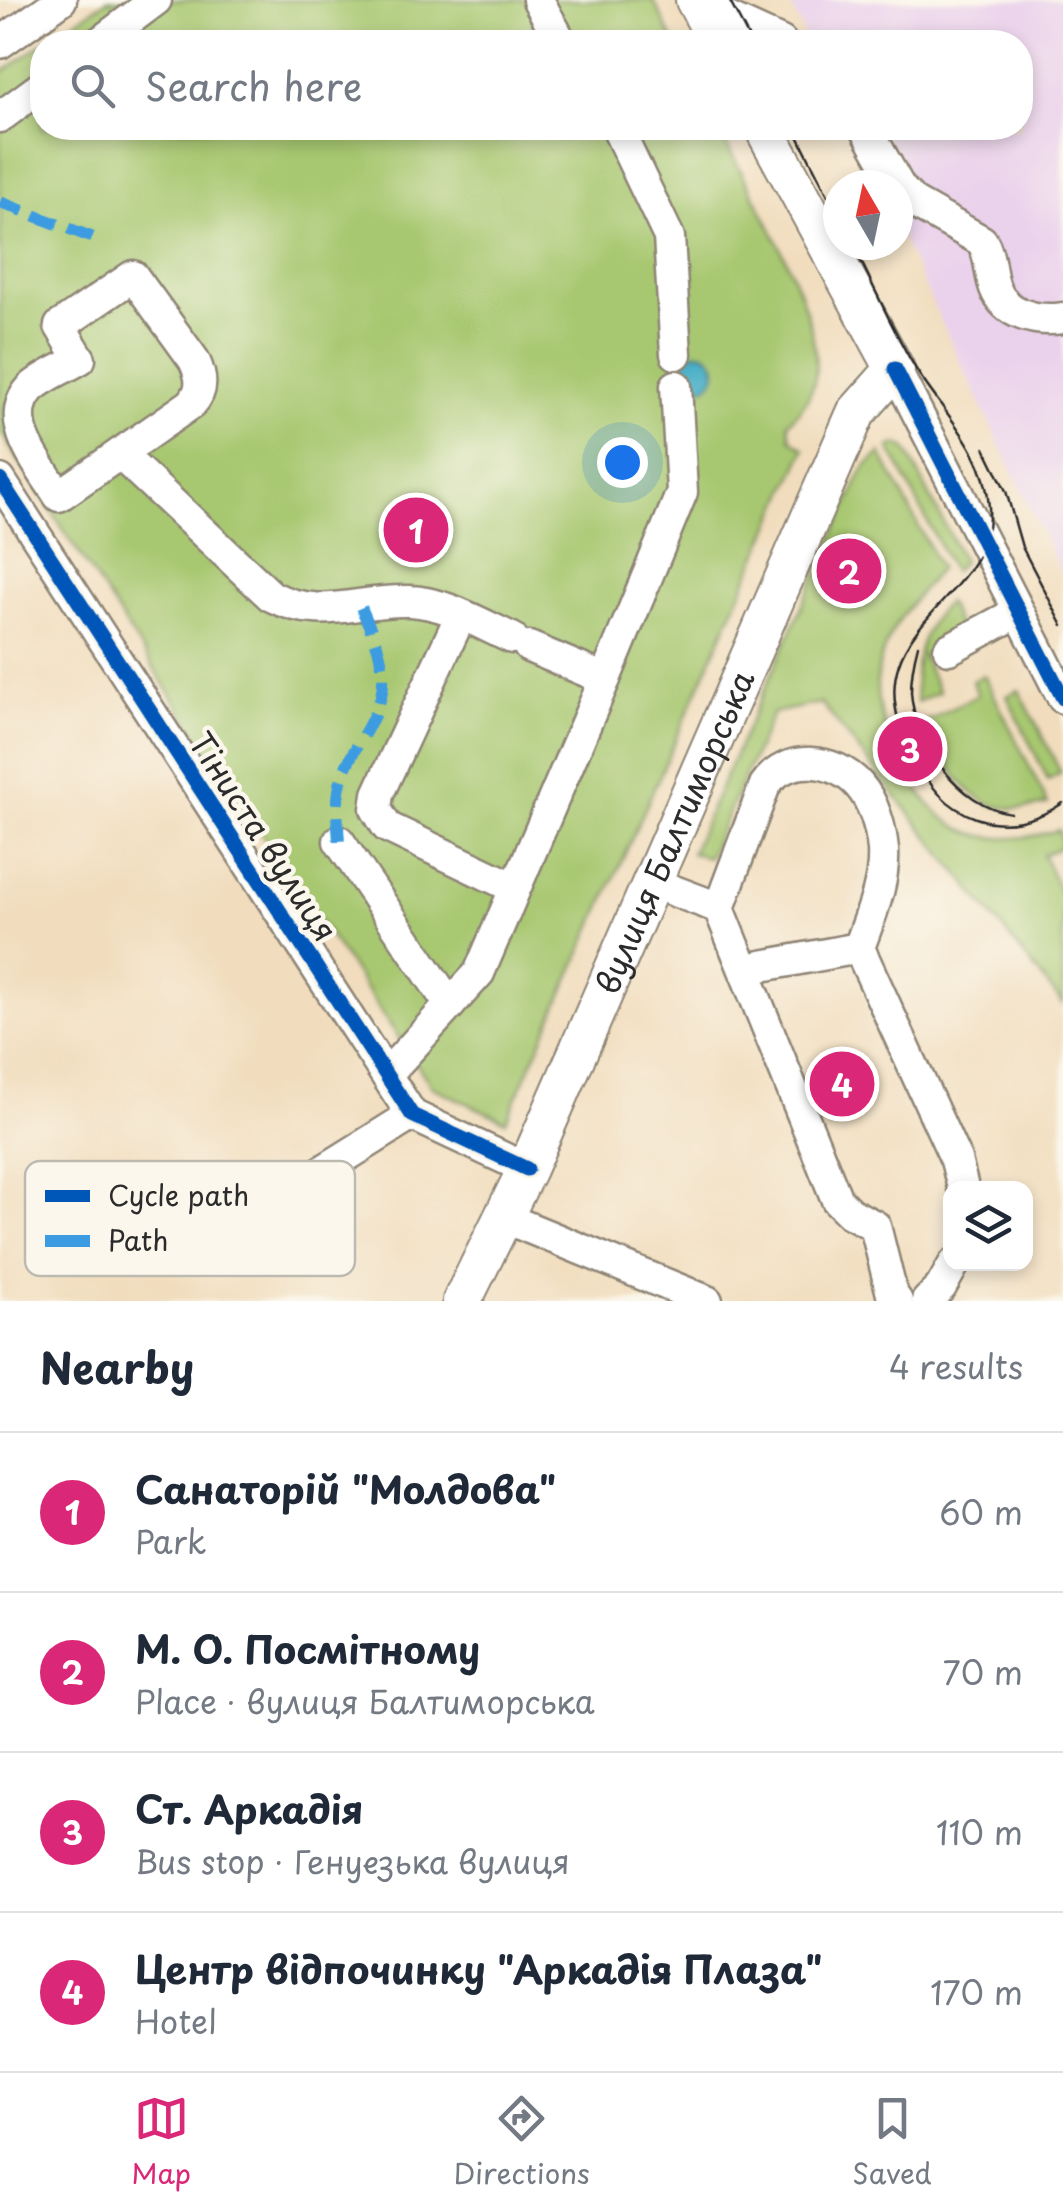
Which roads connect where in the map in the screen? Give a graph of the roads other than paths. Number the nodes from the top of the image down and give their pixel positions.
1 (61, 0) edge
2 (156, 0) edge
3 (538, 0) edge
4 (697, 1) edge
5 (116, 30) edge
6 (554, 30) edge
7 (712, 30) edge
8 (756, 30) edge
9 (0, 43) edge
10 (30, 95) edge
11 (0, 117) edge
12 (624, 140) edge
13 (771, 140) edge
14 (873, 140) edge
15 (1063, 318) edge
16 (676, 354) dead end
17 (895, 368) junction
18 (676, 386) dead end
19 (120, 454) junction
20 (0, 480) edge
21 (1018, 612) junction
22 (461, 615) junction
23 (949, 649) dead end
24 (604, 679) junction
25 (1063, 698) edge
26 (339, 842) dead end
27 (653, 883) junction
28 (515, 888) junction
29 (719, 908) junction
30 (859, 948) junction
31 (744, 969) junction
32 (450, 1005) junction
33 (386, 1074) junction
34 (412, 1115) junction
35 (338, 1161) edge
36 (527, 1168) junction
37 (961, 1181) edge
38 (504, 1218) junction
39 (950, 1271) edge
40 (462, 1301) edge
41 (707, 1301) edge
42 (897, 1301) edge
43 (927, 1301) edge

1 - 9 street
2 - 5 street
3 - 6 street
4 - 7 main road
4 - 8 street
10 - 11 street
12 - 16 street
13 - 17 main road
14 - 15 street
17 - 21 street
17 - 27 main road, вулиця Балтиморська
18 - 24 street
19 - 19 street
19 - 22 street
20 - 33 street, Тіниста вулиця
21 - 23 street
21 - 25 street
22 - 24 street
22 - 28 street
24 - 28 street
26 - 32 street
27 - 29 street
27 - 36 main road, вулиця Балтиморська
28 - 32 street
29 - 30 street
29 - 31 street
30 - 31 street
30 - 37 street
31 - 42 street
32 - 33 street
33 - 34 street, Тіниста вулиця
34 - 35 street
34 - 36 street
36 - 38 main road, вулиця Балтиморська
38 - 40 main road, вулиця Балтиморська
38 - 41 street
39 - 43 street

